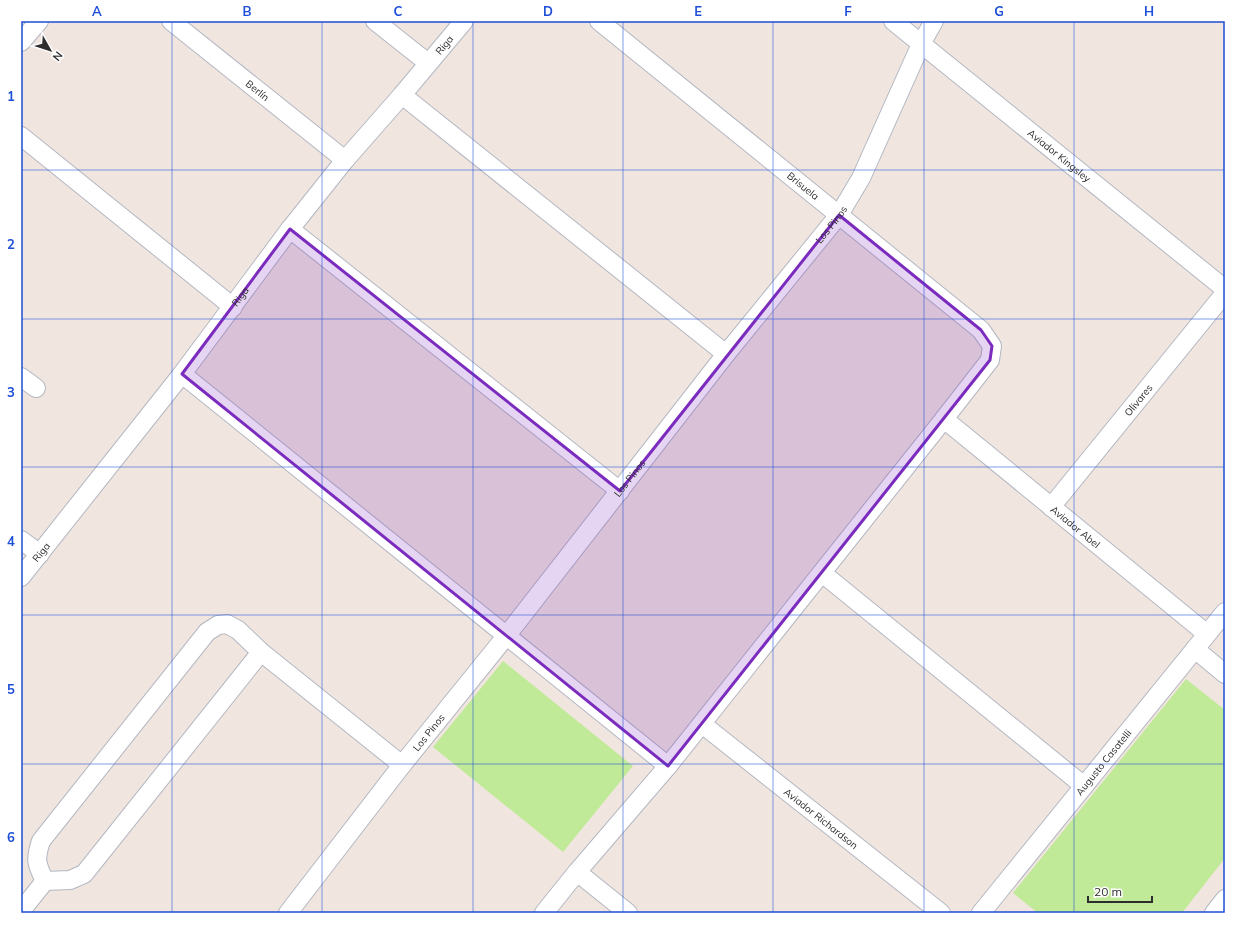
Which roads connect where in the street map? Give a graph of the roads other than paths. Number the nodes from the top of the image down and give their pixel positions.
1 (39, 21) edge
2 (171, 21) edge
3 (375, 21) edge
4 (464, 21) edge
5 (599, 21) edge
6 (893, 21) edge
7 (934, 21) edge
8 (21, 42) edge
9 (921, 44) junction
10 (428, 63) junction
11 (402, 95) junction
12 (21, 136) edge
13 (344, 160) junction
14 (839, 214) junction
15 (290, 229) junction
16 (1225, 289) edge
17 (1225, 293) edge
18 (232, 308) junction
19 (726, 354) junction
20 (182, 374) junction
21 (21, 377) edge
22 (36, 388) dead end
23 (944, 419) junction
24 (620, 491) junction
25 (1051, 507) junction
26 (21, 540) edge
27 (40, 554) junction
28 (822, 573) junction
29 (21, 577) edge
30 (1225, 612) edge
31 (1207, 634) junction
32 (507, 635) junction
33 (1195, 649) junction
34 (261, 652) junction
35 (1225, 674) edge
36 (702, 724) junction
37 (402, 765) junction
38 (668, 766) junction
39 (1084, 786) junction
40 (577, 872) junction
41 (46, 881) junction
42 (1225, 899) edge
43 (21, 911) edge
44 (293, 911) edge
45 (987, 911) edge
46 (544, 913) edge
47 (628, 913) edge
48 (941, 913) edge
49 (1214, 913) edge

1 - 8 street
2 - 13 street, Berlín
3 - 10 street
4 - 10 street, Riga
5 - 14 street, Brisuela
6 - 9 street, Aviador Kingsley
7 - 9 street, Los Pinos
9 - 14 street, Los Pinos
9 - 16 street, Aviador Kingsley
10 - 11 street, Riga
11 - 13 street, Riga
11 - 19 street
12 - 18 street
13 - 15 street, Riga
14 - 19 street, Los Pinos
14 - 23 street, Brisuela
15 - 18 street, Riga
15 - 24 street
17 - 25 street, Olivares
18 - 20 street, Riga
19 - 24 street, Los Pinos
20 - 27 street, Riga
20 - 32 street
21 - 22 street
23 - 25 street, Aviador Abel
23 - 28 street
24 - 32 street, Los Pinos
25 - 31 street, Aviador Abel
26 - 27 street
27 - 29 street, Riga
28 - 36 street
28 - 39 street
30 - 31 street, Augusto Casatelli
31 - 33 street, Augusto Casatelli
32 - 37 street, Los Pinos
32 - 38 street
33 - 35 street
33 - 39 street, Augusto Casatelli
34 - 37 street
34 - 41 street
34 - 41 street
36 - 38 street
36 - 48 street, Aviador Richardson
37 - 44 street, Los Pinos
38 - 40 street
39 - 45 street, Augusto Casatelli
40 - 46 street
40 - 47 street
41 - 43 street
42 - 49 street

